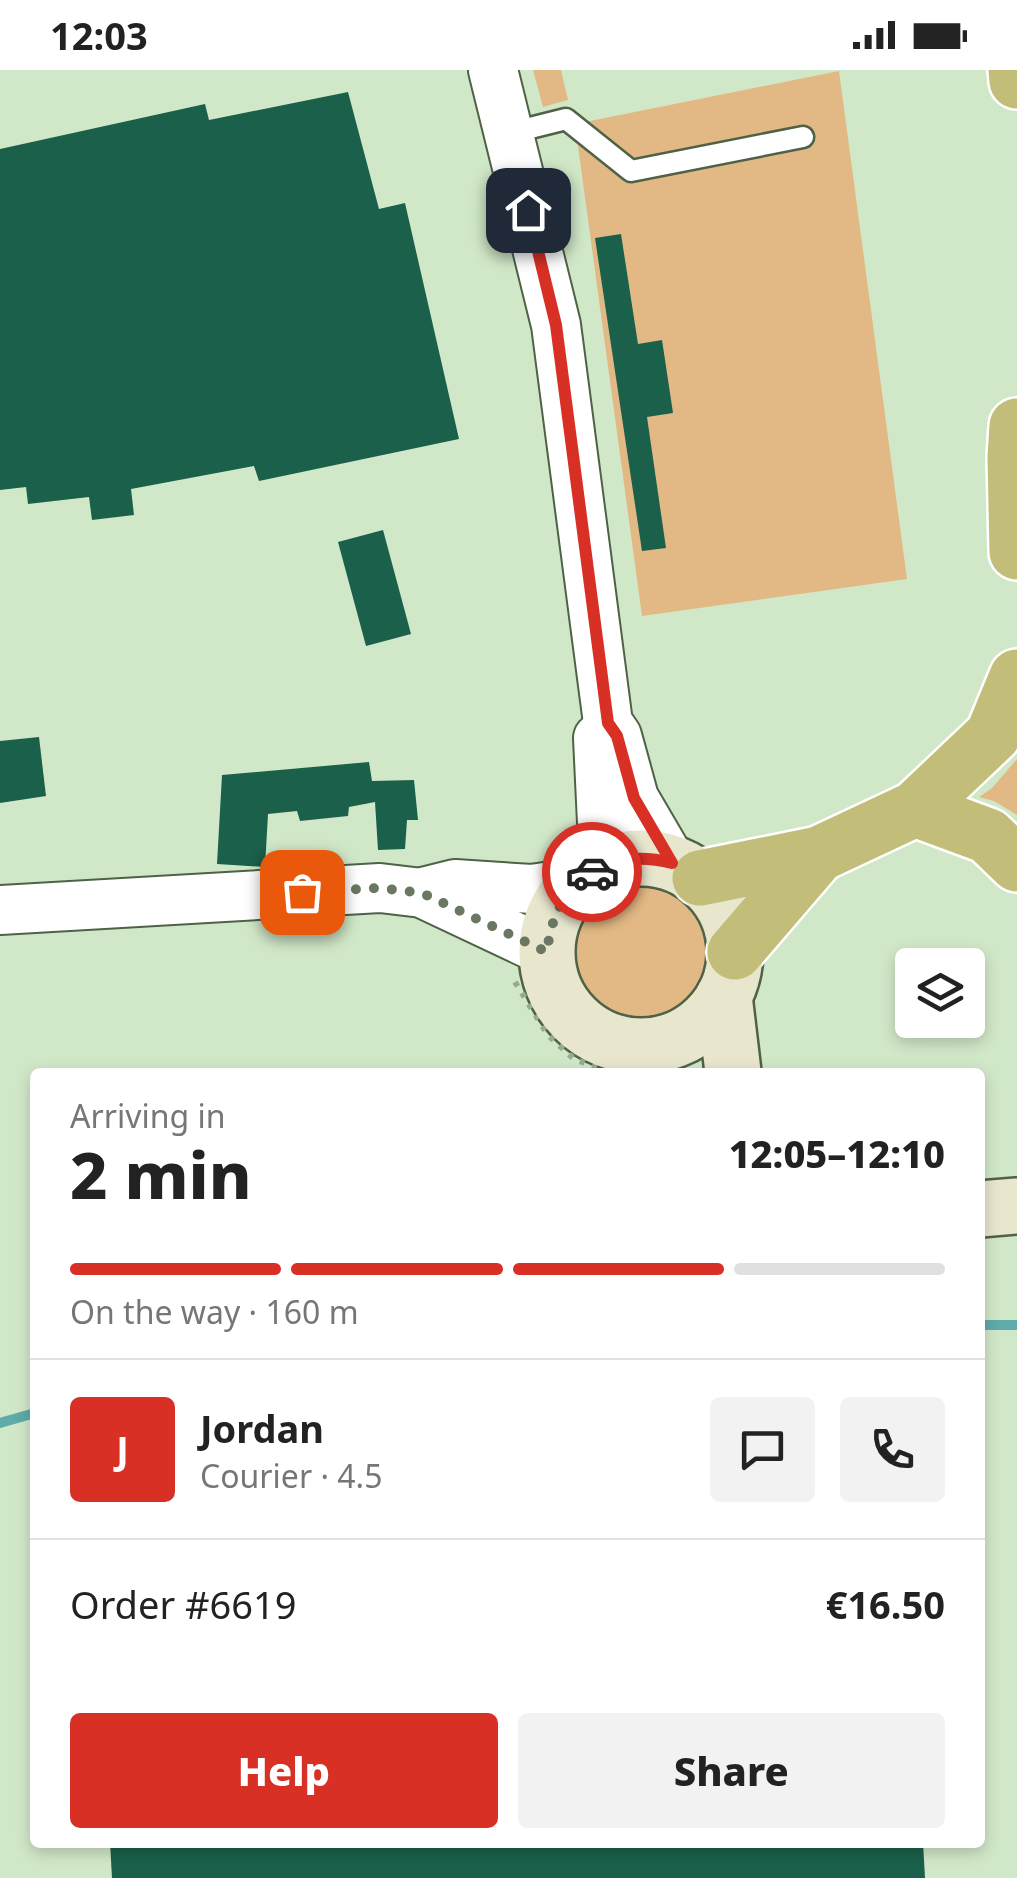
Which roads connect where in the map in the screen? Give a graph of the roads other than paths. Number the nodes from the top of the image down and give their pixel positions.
1 (494, 70) edge
2 (1016, 70) edge
3 (1017, 81) edge
4 (510, 133) junction
5 (804, 137) dead end
6 (1017, 426) edge
7 (1017, 552) edge
8 (1017, 676) edge
9 (608, 723) junction
10 (915, 810) junction
11 (819, 854) junction
12 (1017, 864) edge
13 (686, 871) junction
14 (591, 874) junction
15 (422, 893) junction
16 (0, 910) edge
17 (527, 960) junction
18 (730, 974) junction
19 (635, 1063) edge
20 (733, 1068) edge

1 - 4 street
2 - 3 highway
4 - 5 lane
4 - 9 street
6 - 7 highway
8 - 10 highway
9 - 13 street
9 - 14 street
10 - 11 highway
10 - 12 highway
11 - 13 highway
11 - 18 highway
13 - 14 main road
13 - 18 main road
14 - 15 street
14 - 17 main road
15 - 16 street
15 - 17 street
17 - 19 main road
18 - 19 main road
18 - 20 main road

